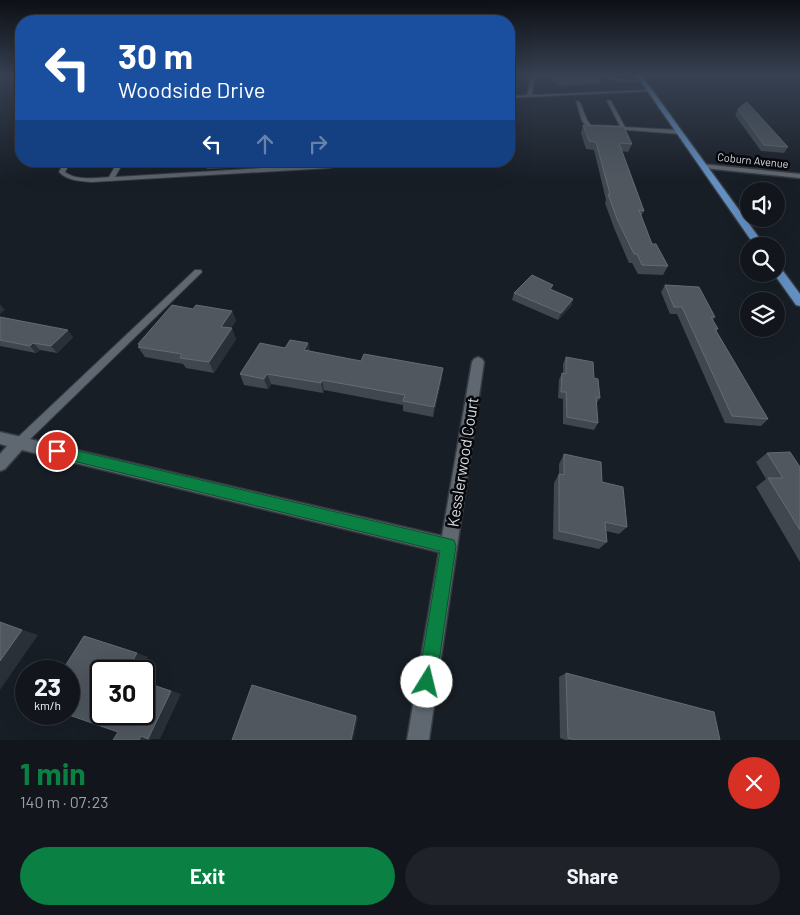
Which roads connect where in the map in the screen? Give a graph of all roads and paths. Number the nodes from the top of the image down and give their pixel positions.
1 (581, 111) edge
2 (614, 111) edge
3 (664, 111) edge
4 (624, 129) junction
5 (680, 132) junction
6 (704, 166) junction
7 (65, 167) edge
8 (118, 167) edge
9 (313, 167) edge
10 (800, 176) edge
11 (111, 179) junction
12 (754, 237) edge
13 (198, 272) dead end
14 (785, 281) edge
15 (800, 302) edge
16 (478, 362) dead end
17 (0, 438) edge
18 (20, 442) junction
19 (0, 464) edge
20 (449, 546) junction
21 (418, 740) edge

1 - 4 lane
2 - 4 lane
3 - 5 main road
4 - 5 lane
5 - 6 main road
6 - 10 street, Coburn Avenue
6 - 12 main road
7 - 11 lane
8 - 11 lane
9 - 11 lane
13 - 18 lane
14 - 15 main road
16 - 20 street, Kesslerwood Court
17 - 18 street
18 - 19 street
18 - 20 street
20 - 21 street, Kesslerwood Court

